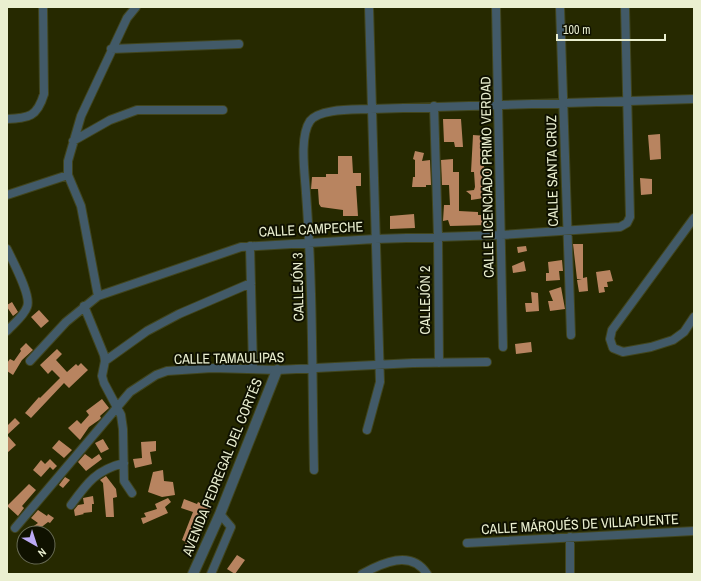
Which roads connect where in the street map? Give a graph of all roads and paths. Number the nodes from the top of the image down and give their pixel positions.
1 (43, 7) edge
2 (136, 7) edge
3 (369, 7) edge
4 (496, 7) edge
5 (560, 7) edge
6 (625, 7) edge
7 (239, 44) dead end
8 (111, 49) junction
9 (694, 99) edge
10 (628, 102) junction
11 (564, 103) junction
12 (499, 104) junction
13 (434, 106) junction
14 (371, 109) junction
15 (223, 110) dead end
16 (7, 119) edge
17 (73, 141) junction
18 (68, 175) junction
19 (7, 195) edge
20 (694, 218) edge
21 (566, 231) junction
22 (501, 235) junction
23 (438, 237) junction
24 (375, 239) junction
25 (310, 242) junction
26 (250, 246) junction
27 (7, 249) edge
28 (251, 283) junction
29 (98, 296) junction
30 (84, 306) junction
31 (694, 317) edge
32 (7, 331) edge
33 (571, 335) dead end
34 (503, 347) dead end
35 (30, 361) dead end
36 (105, 361) junction
37 (487, 362) dead end
38 (438, 363) junction
39 (380, 365) junction
40 (253, 368) junction
41 (312, 369) junction
42 (277, 370) junction
43 (118, 406) junction
44 (367, 430) dead end
45 (124, 463) junction
46 (314, 470) dead end
47 (132, 493) dead end
48 (71, 505) dead end
49 (220, 514) junction
50 (19, 525) edge
51 (694, 531) edge
52 (570, 537) junction
53 (467, 544) dead end
54 (193, 574) edge
55 (211, 574) edge
56 (362, 574) edge
57 (427, 574) edge
58 (570, 574) edge

1 - 16 street
2 - 8 street
3 - 14 street
4 - 12 street, CALLE LICENCIADO PRIMO VERDAD
5 - 11 street, CALLE SANTA CRUZ
6 - 10 street
7 - 8 street
8 - 17 street
9 - 10 street, CALLEJÓN 3
10 - 11 street, CALLEJÓN 3
10 - 21 street, CALLE CAMPECHE
11 - 12 street, CALLEJÓN 3
11 - 21 street, CALLE SANTA CRUZ
12 - 13 street, CALLEJÓN 3
12 - 22 street, CALLE LICENCIADO PRIMO VERDAD
13 - 14 street, CALLEJÓN 3
13 - 23 street, CALLEJÓN 2
14 - 24 street
14 - 25 street, CALLEJÓN 3
15 - 17 street
17 - 18 street
18 - 19 street
18 - 29 street
20 - 31 street
21 - 22 street, CALLE CAMPECHE
21 - 33 street, CALLE SANTA CRUZ
22 - 23 street, CALLE CAMPECHE
22 - 34 street, CALLE LICENCIADO PRIMO VERDAD
23 - 24 street, CALLE CAMPECHE
23 - 38 street, CALLEJÓN 2
24 - 25 street, CALLE CAMPECHE
24 - 39 street
25 - 26 street, CALLE CAMPECHE
25 - 41 street, CALLEJÓN 3
26 - 28 street
26 - 29 street, CALLE CAMPECHE
27 - 32 street
28 - 36 street
28 - 40 street
29 - 30 street, CALLE CAMPECHE
30 - 35 street, CALLE CAMPECHE
30 - 36 street
36 - 43 street
37 - 38 street, CALLE TAMAULIPAS
38 - 39 street, CALLE TAMAULIPAS
39 - 41 street, CALLE TAMAULIPAS
39 - 44 street
40 - 42 street, CALLE TAMAULIPAS
40 - 43 street, CALLE TAMAULIPAS
41 - 42 street, CALLE TAMAULIPAS
41 - 46 street, CALLEJÓN 3
42 - 49 street, AVENIDA PEDREGAL DEL CORTÉS
43 - 45 street
43 - 50 street, CALLE TAMAULIPAS
45 - 47 street
45 - 48 street
49 - 54 street, AVENIDA PEDREGAL DEL CORTÉS
49 - 55 street
51 - 52 street, CALLE MÁRQUÉS DE VILLAPUENTE
52 - 53 street, CALLE MÁRQUÉS DE VILLAPUENTE
52 - 58 street
56 - 57 street

